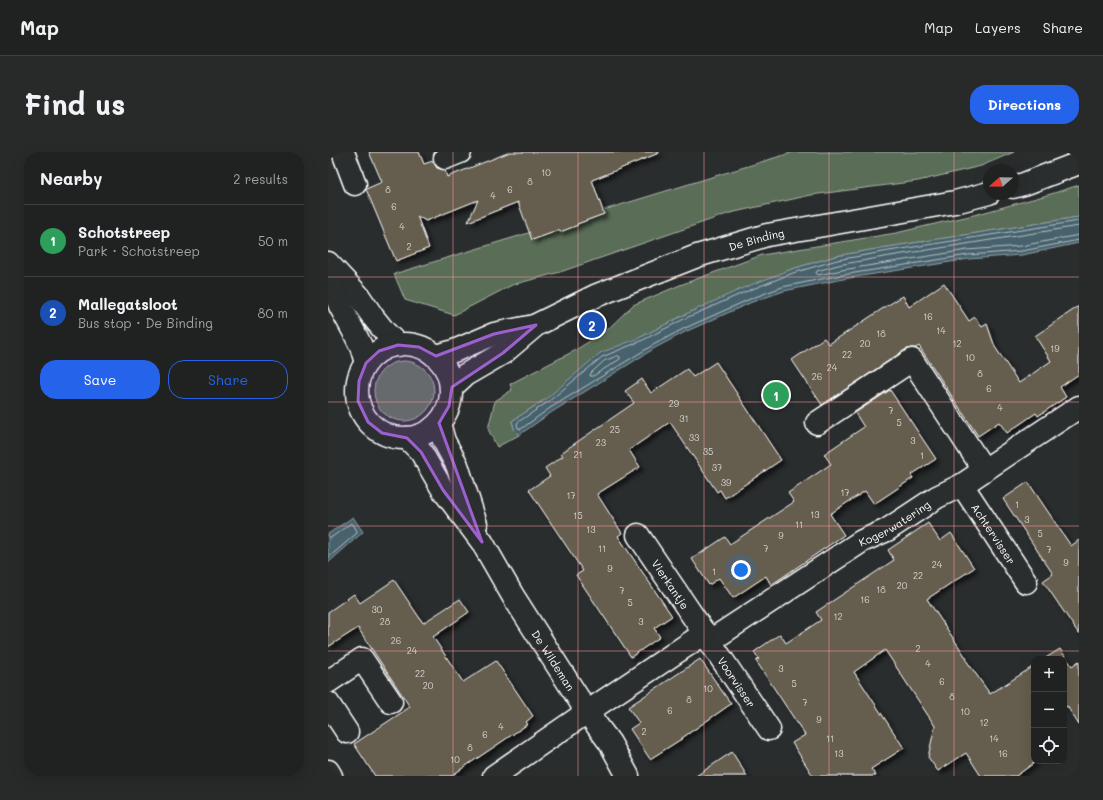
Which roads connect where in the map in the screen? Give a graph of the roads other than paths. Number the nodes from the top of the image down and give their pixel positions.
1 (343, 152) edge
2 (1079, 163) edge
3 (355, 184) dead end
4 (1019, 185) edge
5 (983, 195) edge
6 (328, 263) edge
7 (328, 275) edge
8 (536, 325) junction
9 (398, 345) junction
10 (436, 356) junction
11 (366, 363) junction
12 (452, 387) junction
13 (1079, 407) edge
14 (439, 423) junction
15 (816, 423) dead end
16 (408, 438) junction
17 (984, 470) junction
18 (962, 485) junction
19 (638, 535) dead end
20 (482, 542) junction
21 (1026, 582) dead end
22 (708, 637) junction
23 (328, 682) edge
24 (391, 702) dead end
25 (328, 704) edge
26 (587, 712) junction
27 (769, 730) dead end
28 (347, 732) dead end
29 (328, 771) edge
30 (332, 776) edge
31 (494, 776) edge
32 (628, 776) edge

1 - 3 street
2 - 4 street
5 - 8 street, De Binding
6 - 9 street
7 - 11 street
8 - 10 street, De Binding
8 - 12 street, De Binding
9 - 10 street
9 - 11 street
10 - 12 street
11 - 16 street
12 - 14 street
13 - 17 street, Kogerwatering
14 - 16 street
14 - 20 street, De Wildeman
15 - 17 street
16 - 20 street, De Wildeman
17 - 18 street, Kogerwatering
18 - 21 street, Achtervisser
18 - 22 street, Kogerwatering
19 - 22 street, Vierkantje
20 - 26 street, De Wildeman
22 - 26 street, Kogerwatering
22 - 27 street, Voorvisser
23 - 24 street
25 - 28 street
26 - 31 street, Kogerwatering
26 - 32 street, De Wildeman
29 - 30 street

